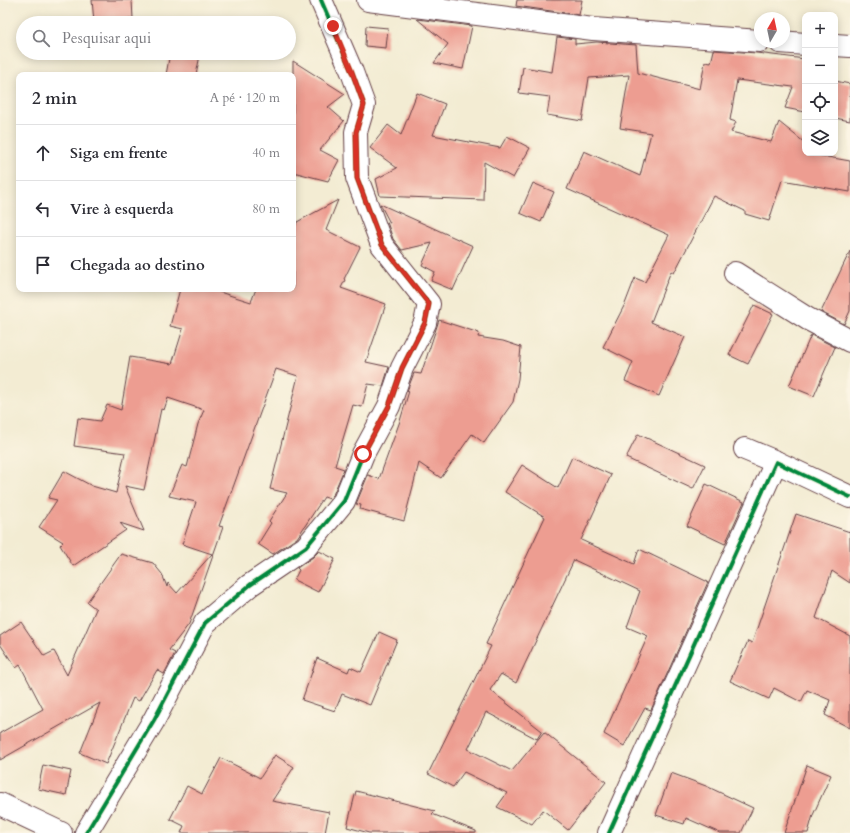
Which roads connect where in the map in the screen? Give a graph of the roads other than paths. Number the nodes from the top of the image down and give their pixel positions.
1 (321, 0) edge
2 (368, 0) edge
3 (754, 41) edge
4 (790, 43) edge
5 (802, 44) edge
6 (838, 45) edge
7 (850, 46) edge
8 (735, 273) dead end
9 (850, 340) edge
10 (745, 448) dead end
11 (776, 462) junction
12 (850, 497) edge
13 (0, 804) edge
14 (61, 833) edge
15 (86, 833) edge
16 (609, 833) edge

1 - 15 street
2 - 3 street
4 - 5 street
6 - 7 street
8 - 9 street
10 - 11 street
11 - 12 street
11 - 16 street
13 - 14 street

